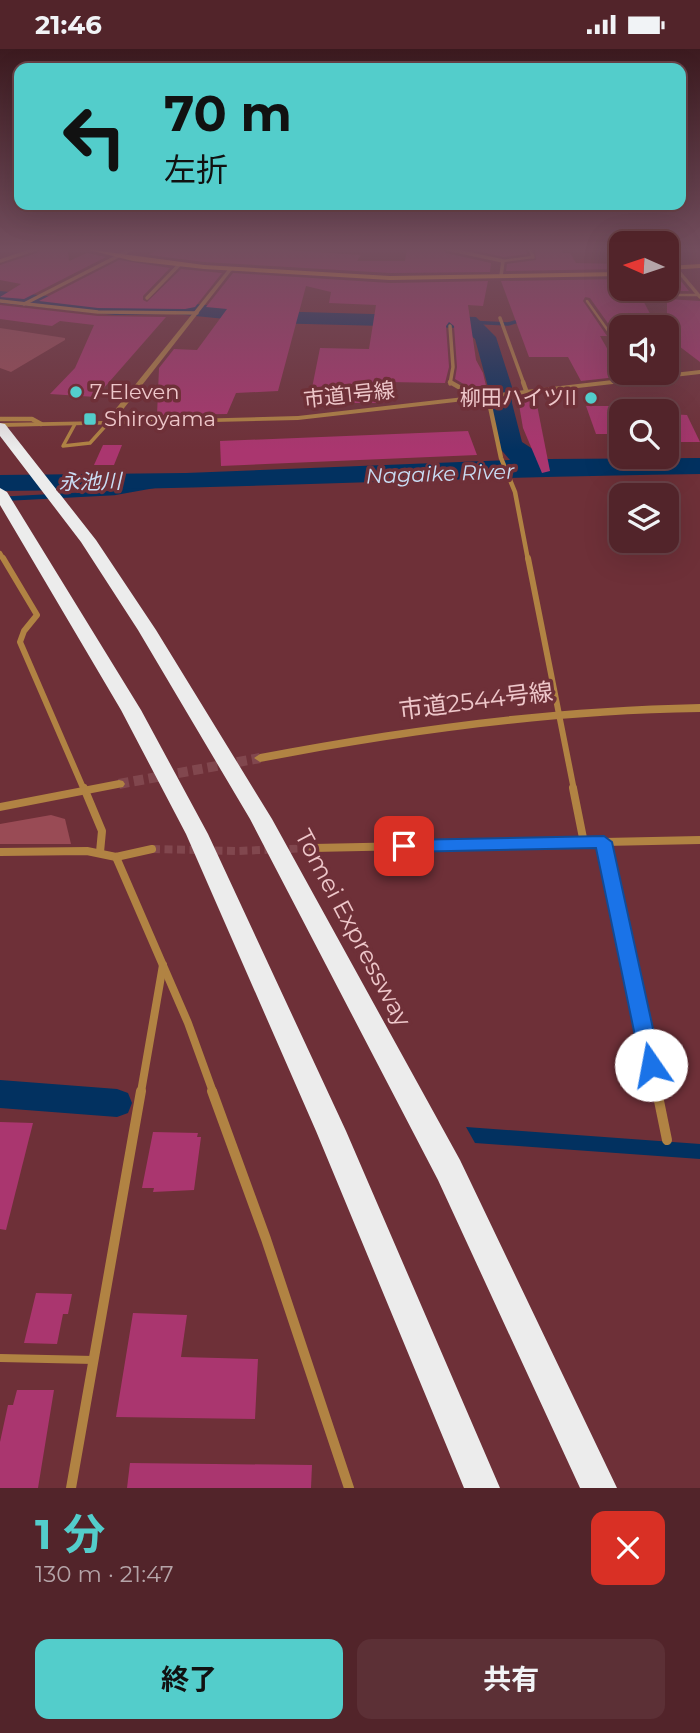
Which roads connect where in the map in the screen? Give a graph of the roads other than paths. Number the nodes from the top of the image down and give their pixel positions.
1 (194, 316) edge
2 (598, 316) edge
3 (502, 322) dead end
4 (450, 326) dead end
5 (609, 332) edge
6 (700, 372) edge
7 (679, 373) edge
8 (609, 381) edge
9 (527, 393) junction
10 (487, 397) junction
11 (0, 419) edge
12 (75, 423) junction
13 (108, 423) junction
14 (41, 424) junction
15 (0, 426) edge
16 (0, 492) edge
17 (0, 553) edge
18 (700, 708) edge
19 (559, 713) junction
20 (260, 758) tunnel mouth
21 (119, 784) tunnel mouth
22 (85, 791) junction
23 (0, 807) edge
24 (700, 841) edge
25 (604, 842) junction
26 (584, 843) junction
27 (313, 848) tunnel mouth
28 (152, 849) tunnel mouth
29 (0, 852) edge
30 (100, 852) junction
31 (116, 857) junction
32 (163, 965) junction
33 (667, 1140) dead end
34 (0, 1358) edge
35 (94, 1360) junction
36 (71, 1488) edge
37 (349, 1488) edge
38 (482, 1488) edge
39 (599, 1488) edge

1 - 13 street
2 - 5 lane
3 - 9 street
4 - 10 street
6 - 7 street, 市道1号線
8 - 9 street, 市道1号線
9 - 10 street, 市道1号線
10 - 13 street, 市道1号線
10 - 19 street
11 - 14 street
12 - 13 street, 市道1号線
12 - 13 lane
12 - 14 street, 市道1号線
14 - 15 street, 市道1号線
15 - 39 highway, Tomei Expressway
16 - 38 highway
17 - 22 street
18 - 19 street, 市道2544号線
19 - 20 street, 市道2544号線
19 - 26 street
21 - 22 street
22 - 23 street
22 - 30 street
24 - 25 street
25 - 26 street
25 - 33 street
26 - 27 street
28 - 31 street
29 - 30 street
30 - 31 street
31 - 32 street
32 - 35 street
32 - 37 street
34 - 35 lane
35 - 36 street

